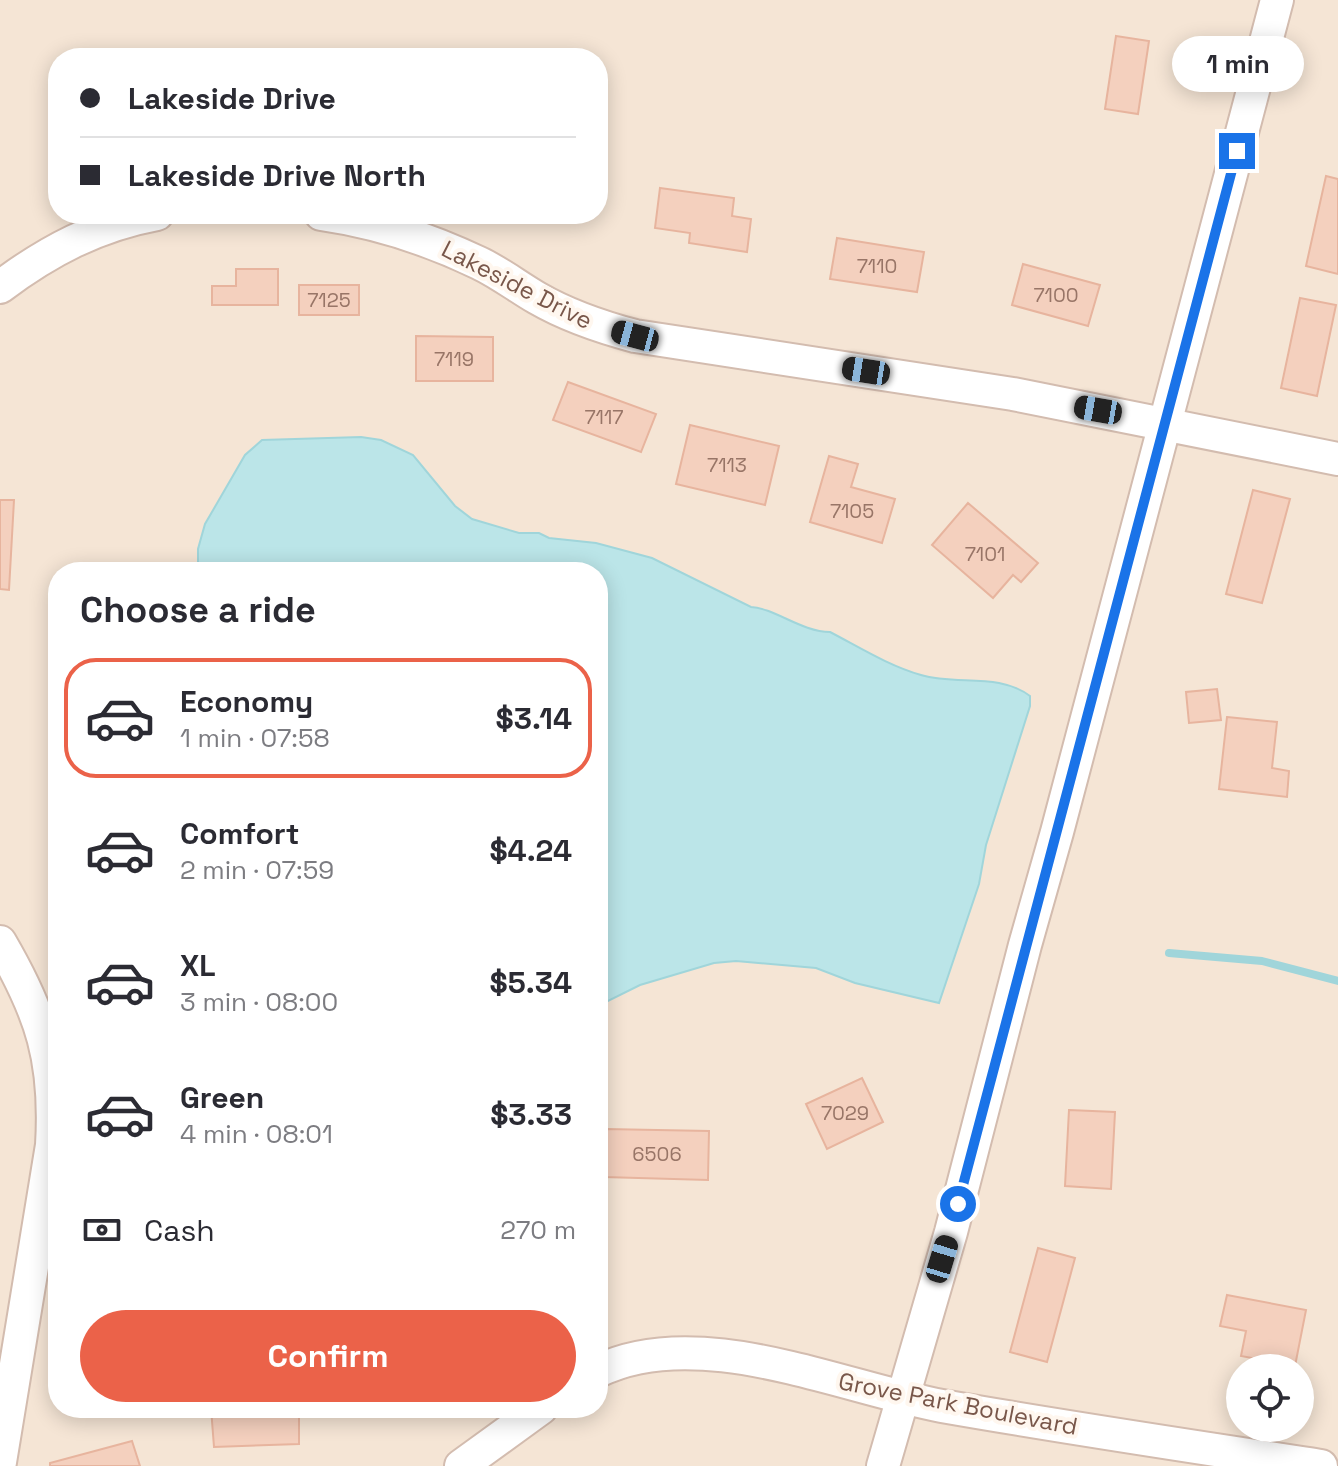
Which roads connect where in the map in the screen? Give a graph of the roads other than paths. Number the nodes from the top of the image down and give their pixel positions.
1 (1277, 0) edge
2 (118, 224) edge
3 (373, 224) edge
4 (0, 287) edge
5 (1164, 424) junction
6 (1338, 459) edge
7 (0, 942) edge
8 (48, 1063) edge
9 (48, 1169) edge
10 (608, 1367) edge
11 (902, 1397) junction
12 (527, 1418) edge
13 (0, 1462) edge
14 (461, 1466) edge
15 (883, 1466) edge
16 (1321, 1466) edge

1 - 5 street
2 - 4 street
3 - 5 street, Lakeside Drive
5 - 6 street, Lakeside Drive
5 - 11 street
7 - 8 street
9 - 13 street
10 - 11 street, Grove Park Boulevard
11 - 15 street
11 - 16 street, Grove Park Boulevard
12 - 14 street

